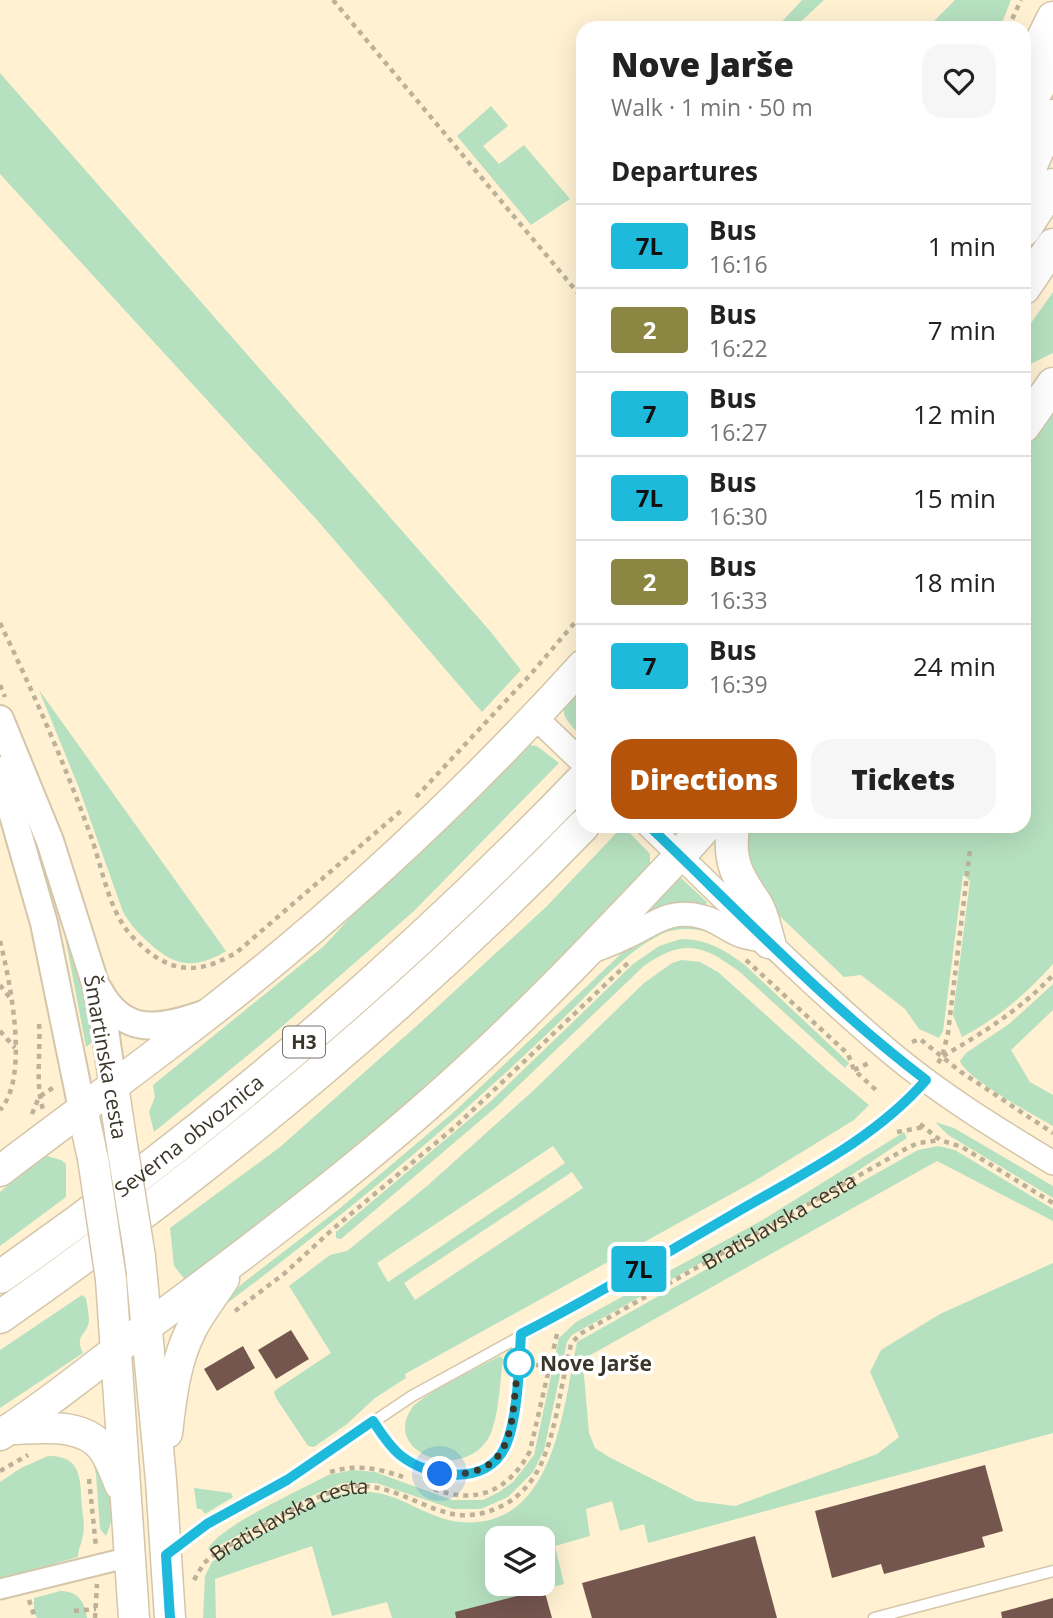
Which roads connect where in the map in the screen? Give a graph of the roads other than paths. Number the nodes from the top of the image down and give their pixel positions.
1 (1053, 18) edge
2 (1031, 63) edge
3 (1053, 66) edge
4 (1031, 107) edge
5 (1053, 116) edge
6 (1031, 165) edge
7 (1053, 185) edge
8 (1031, 219) edge
9 (1053, 245) edge
10 (1031, 278) edge
11 (1053, 376) edge
12 (1053, 384) edge
13 (1031, 405) edge
14 (1031, 407) edge
15 (576, 673) edge
16 (536, 718) junction
17 (0, 719) edge
18 (576, 761) edge
19 (576, 768) edge
20 (0, 770) edge
21 (576, 833) edge
22 (656, 833) edge
23 (700, 833) edge
24 (733, 833) edge
25 (679, 856) junction
26 (769, 942) junction
27 (588, 953) junction
28 (95, 983) junction
29 (209, 1013) junction
30 (926, 1080) junction
31 (113, 1085) junction
32 (82, 1109) junction
33 (1053, 1163) edge
34 (0, 1171) edge
35 (236, 1261) junction
36 (0, 1277) edge
37 (0, 1317) edge
38 (146, 1327) junction
39 (521, 1334) junction
40 (116, 1349) junction
41 (373, 1421) junction
42 (4, 1432) edge
43 (161, 1480) junction
44 (127, 1511) junction
45 (166, 1555) junction
46 (130, 1557) junction
47 (1053, 1571) edge
48 (0, 1588) edge
49 (134, 1618) edge
50 (170, 1618) edge
51 (874, 1618) edge

1 - 2 highway
3 - 4 main road
5 - 6 highway
7 - 8 highway
9 - 10 highway
11 - 13 highway
12 - 14 highway
15 - 16 main road
16 - 18 street
16 - 29 main road
17 - 28 main road, Šmartinska cesta
19 - 36 highway, Severna obvoznica / H3
20 - 32 main road, Šmartinska cesta
21 - 37 highway, Severna obvoznica / H3
22 - 25 street
23 - 25 highway
24 - 26 highway
25 - 26 street
25 - 27 main road
26 - 27 street
26 - 30 street
27 - 35 main road
28 - 29 main road
28 - 31 main road, Šmartinska cesta
29 - 31 main road
30 - 33 street
30 - 39 lane
31 - 32 main road
31 - 38 main road, Šmartinska cesta, bridge
32 - 34 main road
32 - 40 main road, Šmartinska cesta, bridge
35 - 38 main road
35 - 43 main road
38 - 40 main road
38 - 43 main road, Šmartinska cesta
39 - 41 lane
39 - 41 lane
40 - 42 main road
40 - 44 main road, Šmartinska cesta
41 - 45 lane
42 - 44 main road
43 - 45 main road, Šmartinska cesta
44 - 46 main road, Šmartinska cesta
45 - 50 main road, Šmartinska cesta
46 - 48 street
46 - 49 main road, Šmartinska cesta
47 - 51 lane

